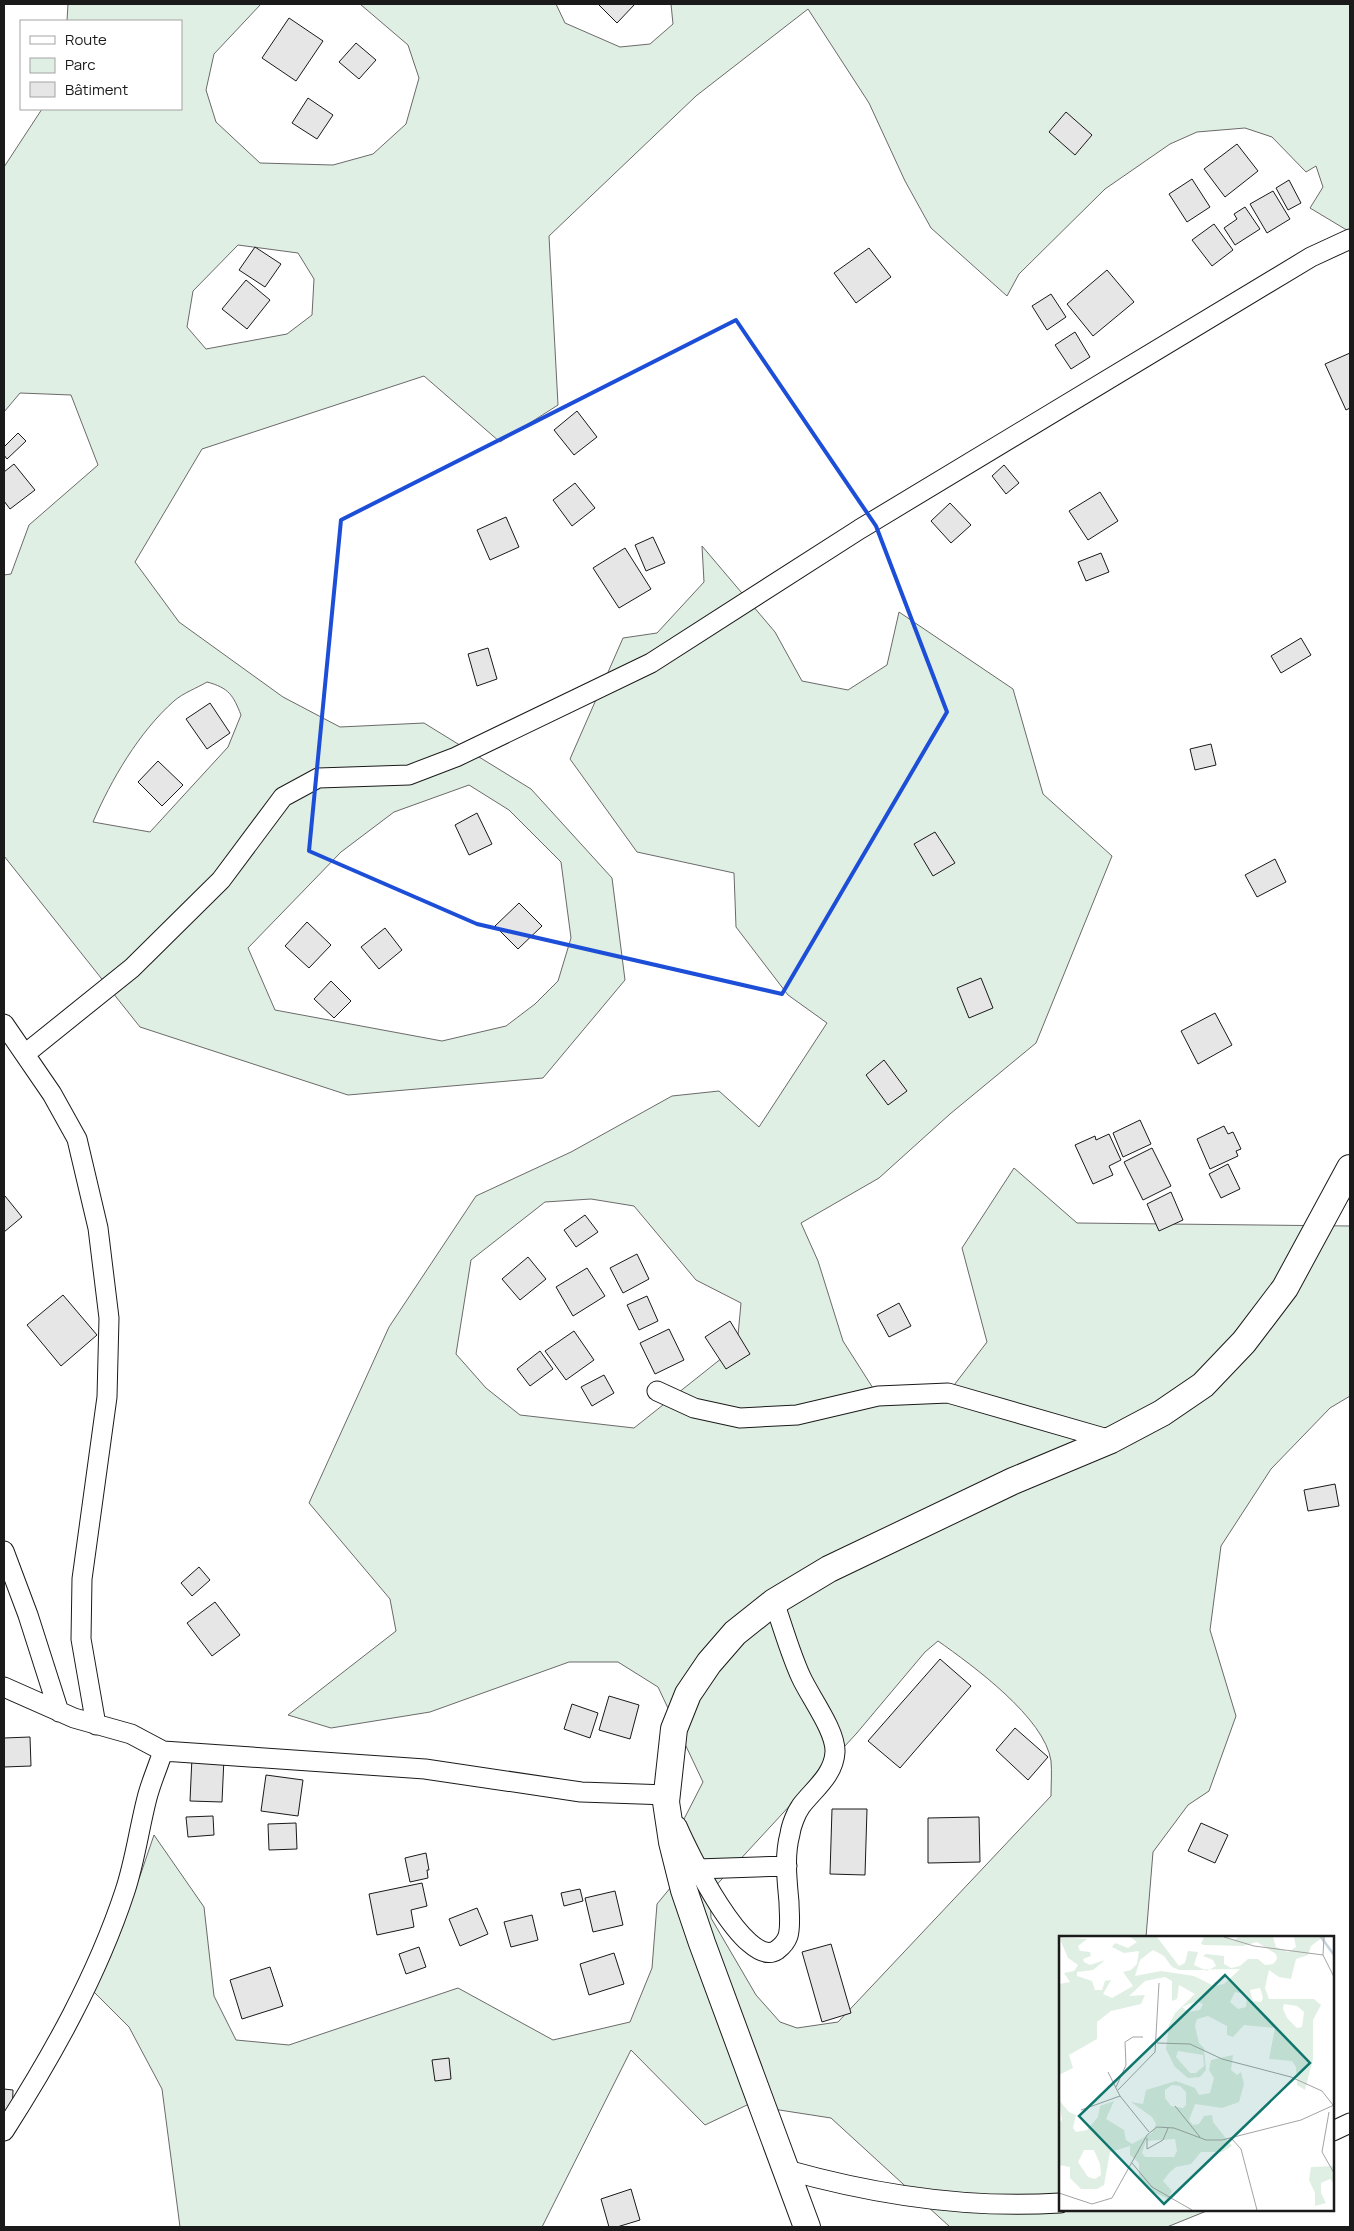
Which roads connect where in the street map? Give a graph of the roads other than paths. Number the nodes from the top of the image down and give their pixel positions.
1 (1350, 239) edge
2 (4, 1024) edge
3 (25, 1054) junction
4 (1350, 1168) edge
5 (1343, 1195) edge
6 (657, 1391) dead end
7 (1111, 1440) junction
8 (4, 1551) edge
9 (774, 1602) junction
10 (4, 1687) edge
11 (59, 1712) junction
12 (96, 1725) junction
13 (163, 1751) junction
14 (667, 1799) junction
15 (786, 1866) junction
16 (697, 1869) junction
17 (1350, 2123) edge
18 (1334, 2131) edge
19 (4, 2132) edge
20 (787, 2170) junction
21 (1059, 2203) edge
22 (807, 2227) edge

1 - 3 street
2 - 3 street
3 - 12 street
4 - 5 main road
5 - 7 main road
6 - 7 street
7 - 9 main road
8 - 11 street
9 - 14 main road
9 - 15 street
10 - 11 street
11 - 12 street
12 - 13 street
13 - 14 street
13 - 19 street
14 - 16 street
14 - 20 main road
15 - 16 street
15 - 16 street
17 - 18 street
20 - 21 street
20 - 22 main road

